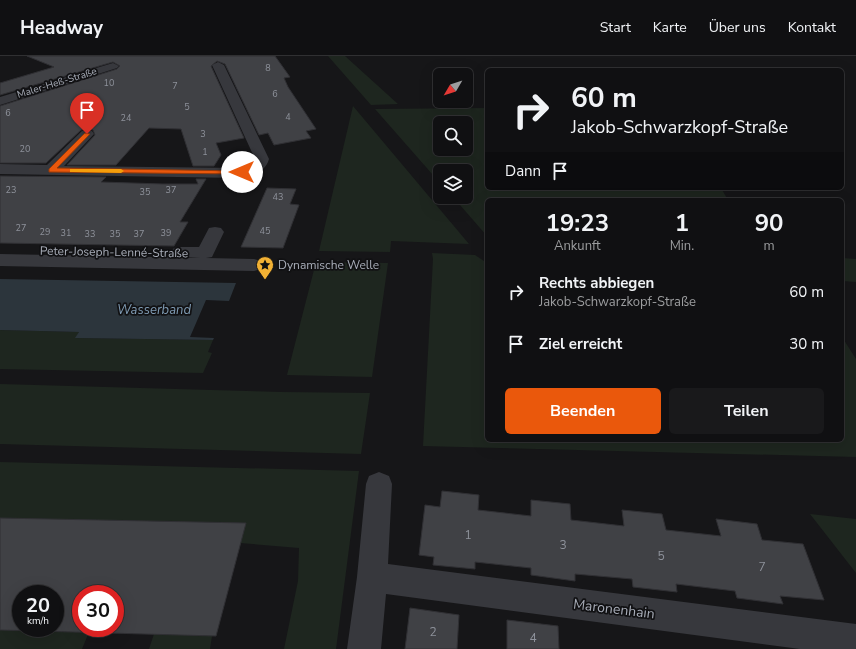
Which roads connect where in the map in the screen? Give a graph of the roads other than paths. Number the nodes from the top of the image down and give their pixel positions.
1 (218, 65) dead end
2 (113, 66) dead end
3 (0, 101) edge
4 (87, 134) dead end
5 (0, 169) edge
6 (52, 170) junction
7 (215, 232) dead end
8 (0, 250) edge
9 (0, 260) edge
10 (254, 265) dead end
11 (379, 484) dead end
12 (372, 577) junction
13 (856, 640) edge
14 (364, 649) edge

1 - 6 street
2 - 3 street, Maler-Heß-Straße
4 - 6 street
5 - 6 street
7 - 8 street, Peter-Joseph-Lenné-Straße
9 - 10 street
11 - 12 street
12 - 13 street, Maronenhain
12 - 14 street

